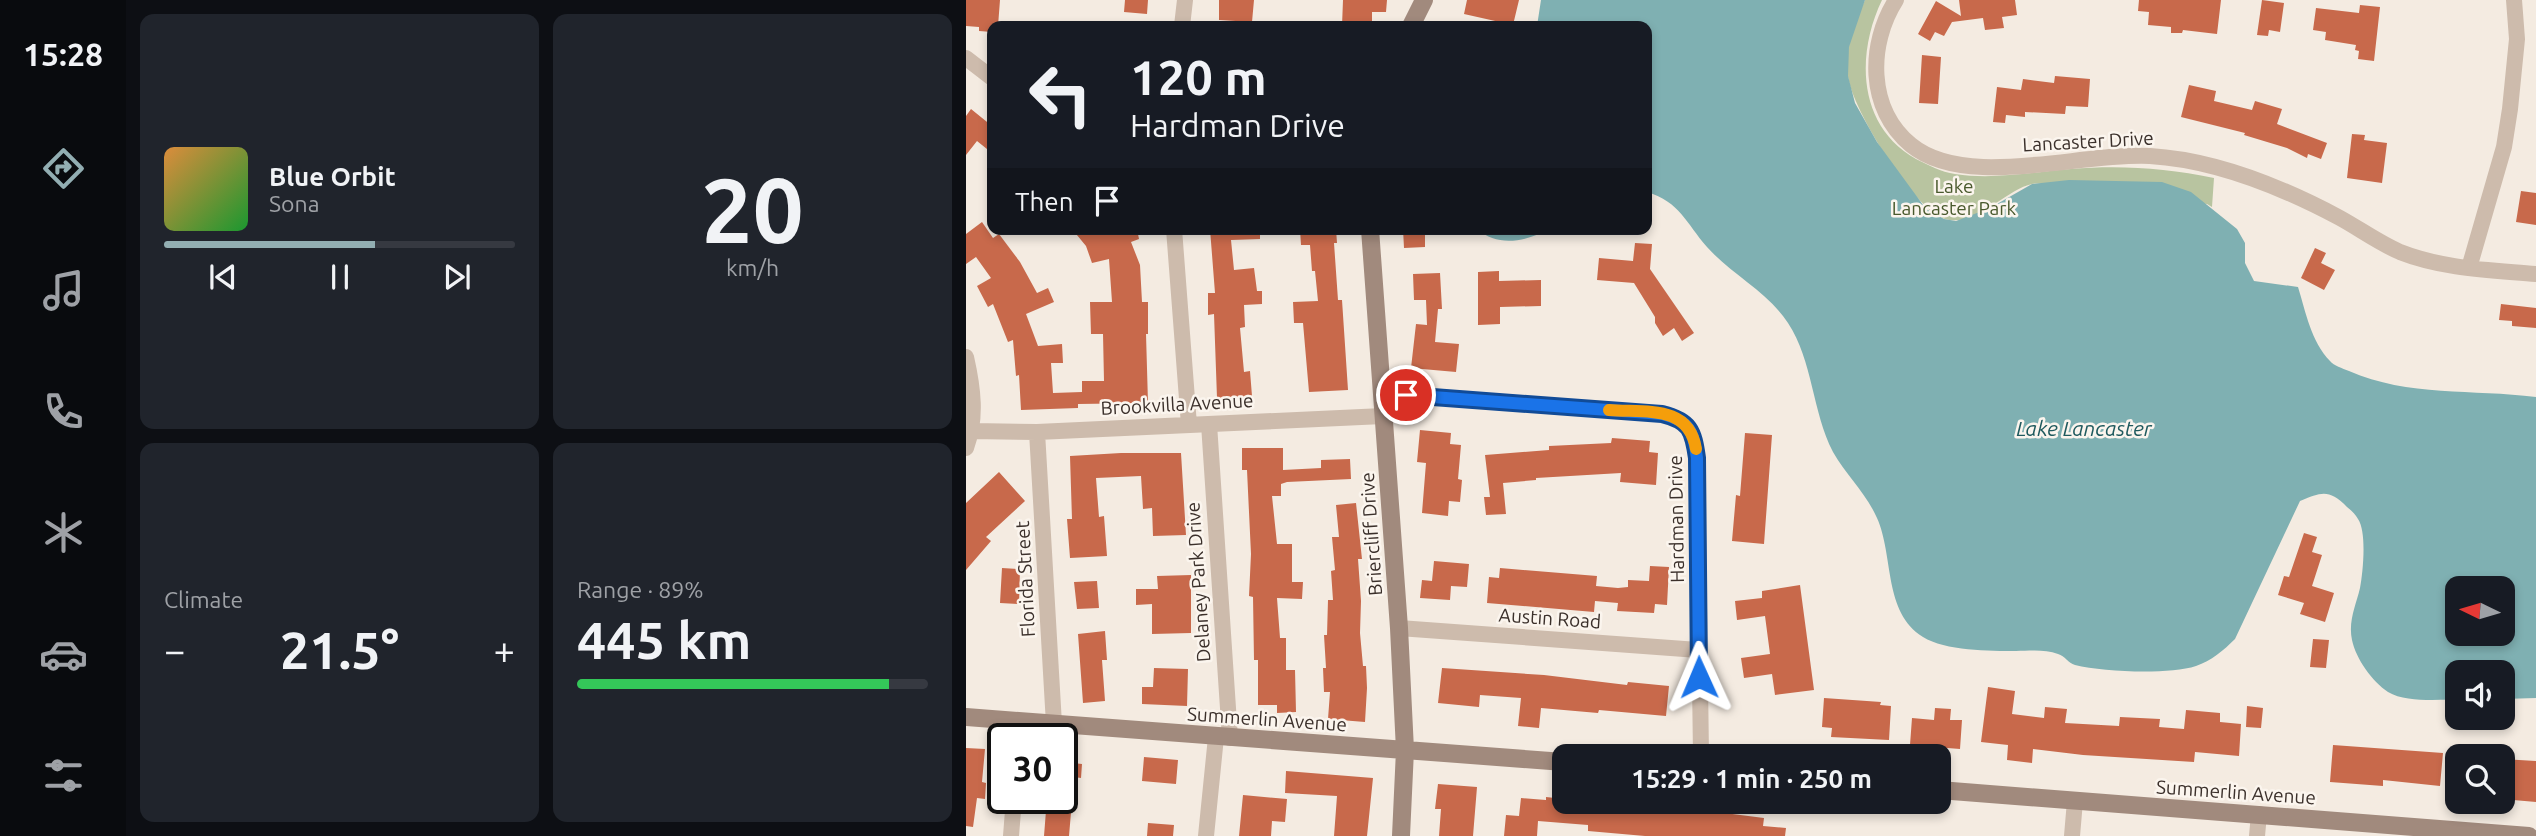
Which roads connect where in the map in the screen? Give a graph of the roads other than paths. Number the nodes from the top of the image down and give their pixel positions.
1 (1185, 0) edge
2 (1424, 0) edge
3 (1896, 0) edge
4 (2514, 0) edge
5 (1183, 21) edge
6 (1414, 21) edge
7 (966, 58) edge
8 (987, 74) edge
9 (1174, 235) edge
10 (1370, 235) edge
11 (2469, 268) junction
12 (2536, 274) edge
13 (966, 357) edge
14 (1382, 393) junction
15 (1383, 416) junction
16 (1209, 424) junction
17 (1189, 425) junction
18 (972, 431) junction
19 (1037, 432) junction
20 (966, 448) edge
21 (1399, 628) junction
22 (1698, 650) junction
23 (966, 717) edge
24 (991, 723) edge
25 (1054, 723) edge
26 (1078, 726) edge
27 (1223, 737) junction
28 (1701, 744) edge
29 (1405, 750) junction
30 (1552, 761) edge
31 (1951, 791) edge
32 (2075, 801) junction
33 (1013, 814) edge
34 (2259, 814) junction
35 (1012, 836) edge
36 (1206, 836) edge
37 (1401, 836) edge
38 (2072, 836) edge
39 (2257, 836) edge
40 (2529, 836) edge

1 - 5 street
2 - 6 street
3 - 11 street, Lancaster Drive
4 - 11 street
7 - 8 street
9 - 17 street
10 - 14 street, Briercliff Drive
11 - 12 street, Lancaster Drive
13 - 18 street
14 - 15 street, Briercliff Drive
14 - 22 street, Hardman Drive
15 - 16 street, Brookvilla Avenue
15 - 21 street, Briercliff Drive
16 - 17 street, Brookvilla Avenue
16 - 27 street, Delaney Park Drive
17 - 19 street, Brookvilla Avenue
18 - 19 street, Brookvilla Avenue
18 - 20 street
19 - 25 street, Florida Street
21 - 22 street, Austin Road
21 - 29 street, Briercliff Drive
22 - 28 street, Hardman Drive
23 - 24 street, Summerlin Avenue
26 - 27 street, Summerlin Avenue
27 - 29 street, Summerlin Avenue
27 - 36 street, Delaney Park Drive
29 - 30 street, Summerlin Avenue
29 - 37 street, Briercliff Drive
31 - 32 street, Summerlin Avenue
32 - 34 street, Summerlin Avenue
32 - 38 street
33 - 35 street
34 - 39 street
34 - 40 street, Summerlin Avenue

